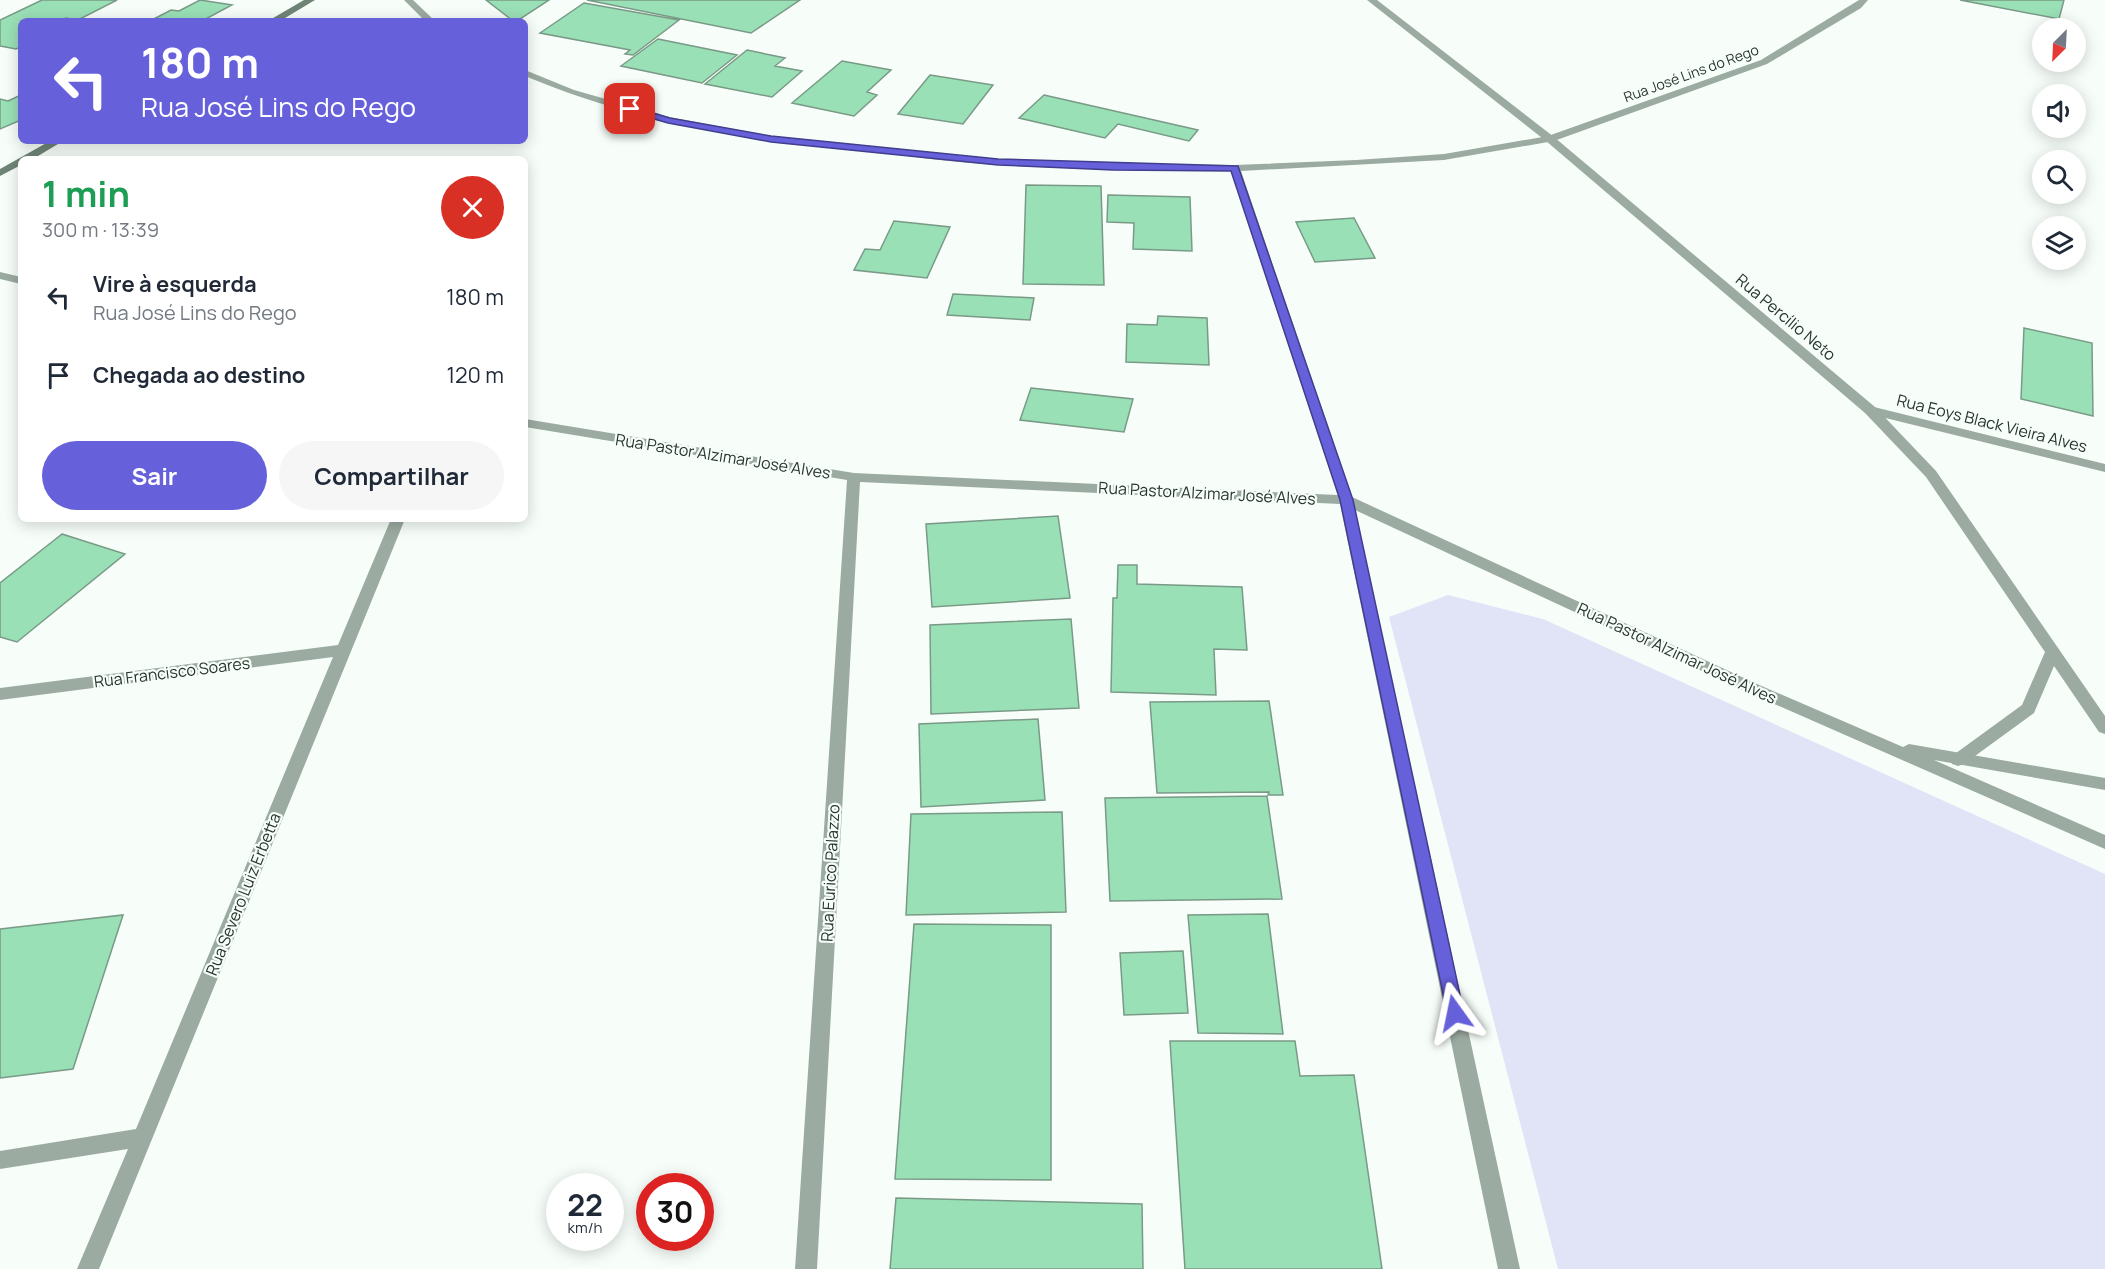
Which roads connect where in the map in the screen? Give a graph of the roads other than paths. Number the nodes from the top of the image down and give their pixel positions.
1 (319, 0) edge
2 (408, 0) edge
3 (1371, 0) edge
4 (1864, 0) edge
5 (309, 1) edge
6 (278, 18) edge
7 (427, 18) edge
8 (528, 74) edge
9 (1551, 139) junction
10 (52, 144) edge
11 (30, 156) edge
12 (18, 163) edge
13 (1235, 168) junction
14 (0, 173) edge
15 (0, 275) edge
16 (18, 281) edge
17 (1870, 410) junction
18 (528, 423) edge
19 (2105, 468) edge
20 (854, 477) junction
21 (1346, 500) junction
22 (397, 522) edge
23 (344, 650) junction
24 (2053, 652) junction
25 (0, 694) edge
26 (2105, 728) edge
27 (1877, 743) junction
28 (1958, 760) junction
29 (2105, 784) edge
30 (2105, 842) edge
31 (142, 1137) junction
32 (0, 1160) edge
33 (88, 1269) edge
34 (806, 1269) edge
35 (1509, 1269) edge

1 - 5 main road
2 - 7 street
3 - 9 street, Rua Percílio Neto
4 - 9 street, Rua José Lins do Rego
5 - 6 main road
8 - 13 street
9 - 13 street, Rua José Lins do Rego
9 - 17 street, Rua Percílio Neto
10 - 11 main road
12 - 14 main road
13 - 21 street
15 - 16 street
17 - 19 street, Rua Eoys Black Vieira Alves
17 - 24 street, Rua Percílio Neto
18 - 20 street, Rua Pastor Alzimar José Alves
20 - 21 street, Rua Pastor Alzimar José Alves
20 - 34 street, Rua Eurico Palazzo
21 - 27 street, Rua Pastor Alzimar José Alves
21 - 35 street
22 - 23 street, Rua Severo Luiz Erbetta
23 - 25 street, Rua Francisco Soares
23 - 31 street, Rua Severo Luiz Erbetta
24 - 26 street, Rua Percílio Neto
24 - 28 street
27 - 28 street, Rua Pastor Alzimar José Alves
27 - 30 street, Rua Pastor Alzimar José Alves
28 - 29 street, Rua Pastor Alzimar José Alves
31 - 32 street
31 - 33 street, Rua Severo Luiz Erbetta

